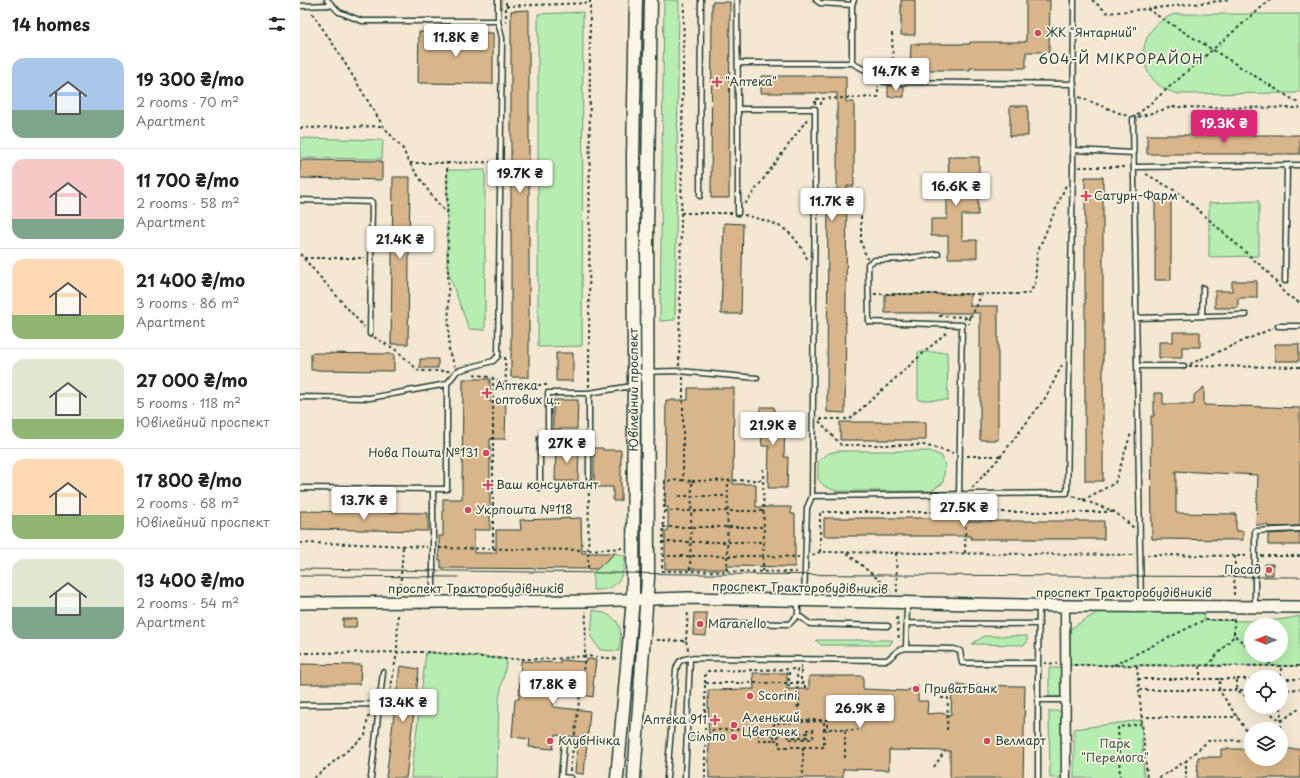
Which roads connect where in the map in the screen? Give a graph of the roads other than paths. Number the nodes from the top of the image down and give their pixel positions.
1 (326, 0) edge
2 (498, 0) edge
3 (636, 0) edge
4 (651, 0) edge
5 (701, 0) edge
6 (737, 0) edge
7 (816, 0) edge
8 (854, 0) edge
9 (1074, 0) edge
10 (332, 5) junction
11 (852, 5) junction
12 (300, 6) edge
13 (498, 21) junction
14 (635, 45) junction
15 (650, 45) junction
16 (738, 63) junction
17 (852, 63) junction
18 (1074, 84) junction
19 (738, 110) junction
20 (1133, 119) road end
21 (1073, 150) junction
22 (1134, 153) junction
23 (1300, 165) edge
24 (1287, 166) junction
25 (1134, 167) junction
26 (700, 196) dead end
27 (300, 200) edge
28 (738, 214) road end
29 (938, 254) dead end
30 (1285, 281) dead end
31 (1203, 288) dead end
32 (1246, 315) dead end
33 (1202, 316) junction
34 (1136, 318) junction
35 (1278, 326) road end
36 (1300, 326) edge
37 (370, 334) road end
38 (1137, 366) junction
39 (1184, 366) road end
40 (634, 372) junction
41 (647, 372) junction
42 (757, 378) dead end
43 (447, 384) junction
44 (634, 385) junction
45 (589, 393) junction
46 (300, 397) edge
47 (548, 438) junction
48 (589, 438) junction
49 (589, 478) road end
50 (300, 488) edge
51 (540, 488) dead end
52 (433, 490) junction
53 (959, 494) junction
54 (812, 496) junction
55 (1300, 529) edge
56 (633, 599) junction
57 (648, 599) junction
58 (801, 601) junction
59 (433, 602) junction
60 (300, 603) edge
61 (907, 603) junction
62 (1039, 606) junction
63 (1065, 606) junction
64 (1141, 607) junction
65 (1255, 607) junction
66 (1300, 607) edge
67 (798, 615) junction
68 (724, 623) dead end
69 (906, 623) junction
70 (1039, 624) junction
71 (888, 626) dead end
72 (906, 648) junction
73 (690, 658) junction
74 (1038, 663) junction
75 (383, 672) dead end
76 (1038, 700) junction
77 (1066, 700) junction
78 (380, 704) junction
79 (300, 705) edge
80 (564, 743) dead end
81 (371, 778) edge
82 (570, 778) edge
83 (617, 778) edge
84 (634, 778) edge
85 (667, 778) edge
86 (685, 778) edge
87 (1038, 778) edge
88 (1066, 778) edge

1 - 10 lane
2 - 13 lane
3 - 14 main road, Ювілейний проспект
4 - 15 main road, Ювілейний проспект
5 - 26 lane
6 - 16 lane
7 - 11 lane
8 - 11 lane
9 - 18 lane
10 - 12 lane
10 - 13 lane
11 - 17 lane
13 - 43 lane
14 - 15 main road
14 - 40 main road, Ювілейний проспект
15 - 41 main road, Ювілейний проспект
16 - 17 lane
16 - 19 lane
17 - 18 lane
18 - 21 lane
19 - 28 lane
19 - 54 lane
20 - 22 lane
21 - 22 lane
21 - 53 lane
22 - 25 lane
23 - 24 lane
24 - 25 lane
24 - 30 lane
25 - 34 lane
27 - 37 lane
29 - 53 lane
31 - 33 lane
32 - 33 lane
33 - 34 lane
34 - 38 lane
35 - 36 lane
38 - 39 lane
38 - 64 lane
40 - 41 lane
40 - 44 main road, Ювілейний проспект
41 - 42 lane
41 - 57 main road, Ювілейний проспект
43 - 46 lane
43 - 52 lane
44 - 45 lane
44 - 56 main road, Ювілейний проспект
45 - 47 lane
45 - 48 lane
47 - 48 lane
47 - 51 lane
48 - 49 lane
50 - 52 lane
52 - 59 lane
53 - 54 lane
54 - 58 lane
55 - 65 lane
56 - 57 main road, проспект Тракторобудівників
56 - 59 main road, проспект Тракторобудівників
56 - 83 main road, Ювілейний проспект
57 - 58 main road, проспект Тракторобудівників
57 - 84 main road, Ювілейний проспект
58 - 61 main road, проспект Тракторобудівників
58 - 67 lane
59 - 60 main road, проспект Тракторобудівників
61 - 62 main road, проспект Тракторобудівників
61 - 69 lane
62 - 63 main road, проспект Тракторобудівників
62 - 70 lane
63 - 64 main road, проспект Тракторобудівників
63 - 77 street
64 - 65 main road, проспект Тракторобудівників
65 - 66 main road, проспект Тракторобудівників
67 - 68 lane
67 - 71 lane
69 - 70 lane
69 - 72 lane
70 - 74 lane
72 - 73 lane
72 - 74 lane
73 - 85 lane
73 - 86 lane
74 - 76 lane
75 - 78 lane
76 - 77 lane
76 - 87 lane
77 - 88 street
78 - 79 lane
78 - 81 lane
80 - 82 lane

